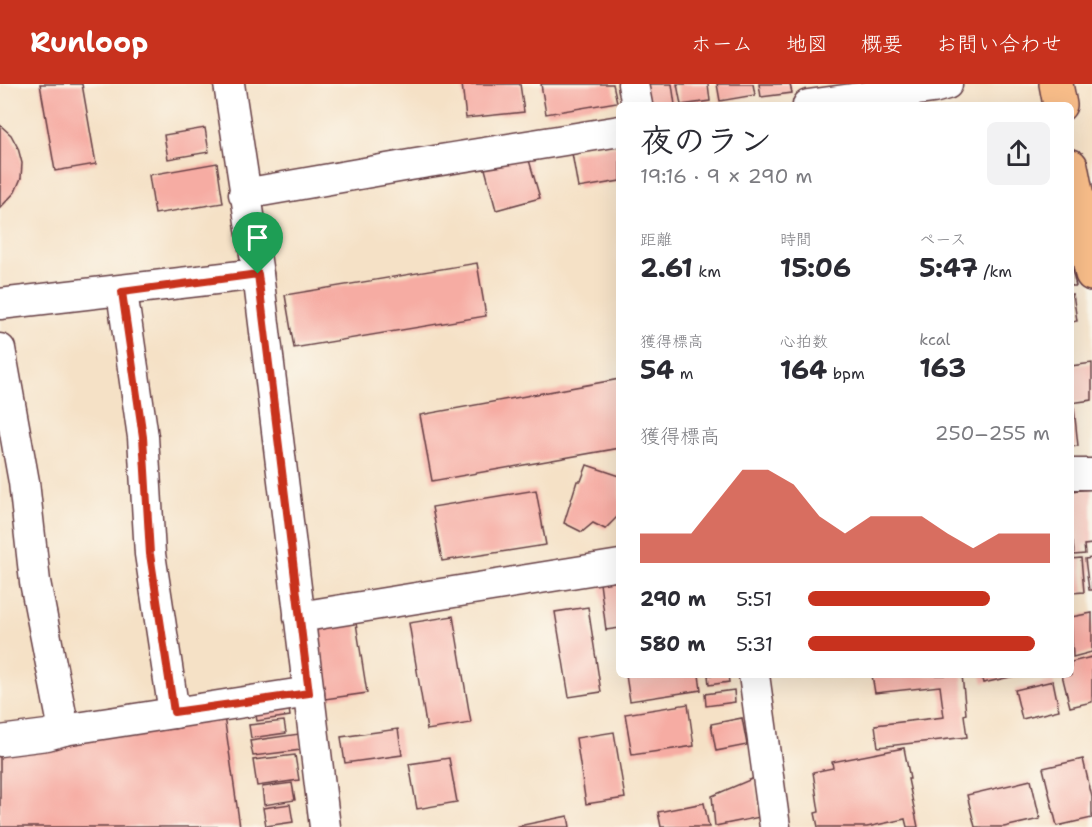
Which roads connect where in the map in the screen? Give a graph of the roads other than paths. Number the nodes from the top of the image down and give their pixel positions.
1 (229, 84) edge
2 (633, 84) edge
3 (948, 84) edge
4 (1056, 84) edge
5 (636, 102) edge
6 (830, 102) edge
7 (1059, 102) edge
8 (616, 132) edge
9 (1074, 181) edge
10 (244, 194) junction
11 (258, 274) junction
12 (1092, 274) edge
13 (122, 292) junction
14 (0, 304) edge
15 (0, 349) edge
16 (1074, 474) edge
17 (1092, 474) edge
18 (616, 566) edge
19 (298, 617) junction
20 (754, 678) edge
21 (309, 693) junction
22 (174, 712) junction
23 (64, 730) junction
24 (0, 741) edge
25 (325, 827) edge
26 (775, 827) edge

1 - 10 street
2 - 5 street
3 - 6 street
4 - 7 main road
8 - 10 street
9 - 12 main road
10 - 11 street
11 - 13 street
11 - 19 street
13 - 14 street
13 - 22 street
15 - 23 street
16 - 17 street
18 - 19 street
19 - 21 street
20 - 26 street
21 - 22 street
21 - 25 street
22 - 23 street
23 - 24 street

